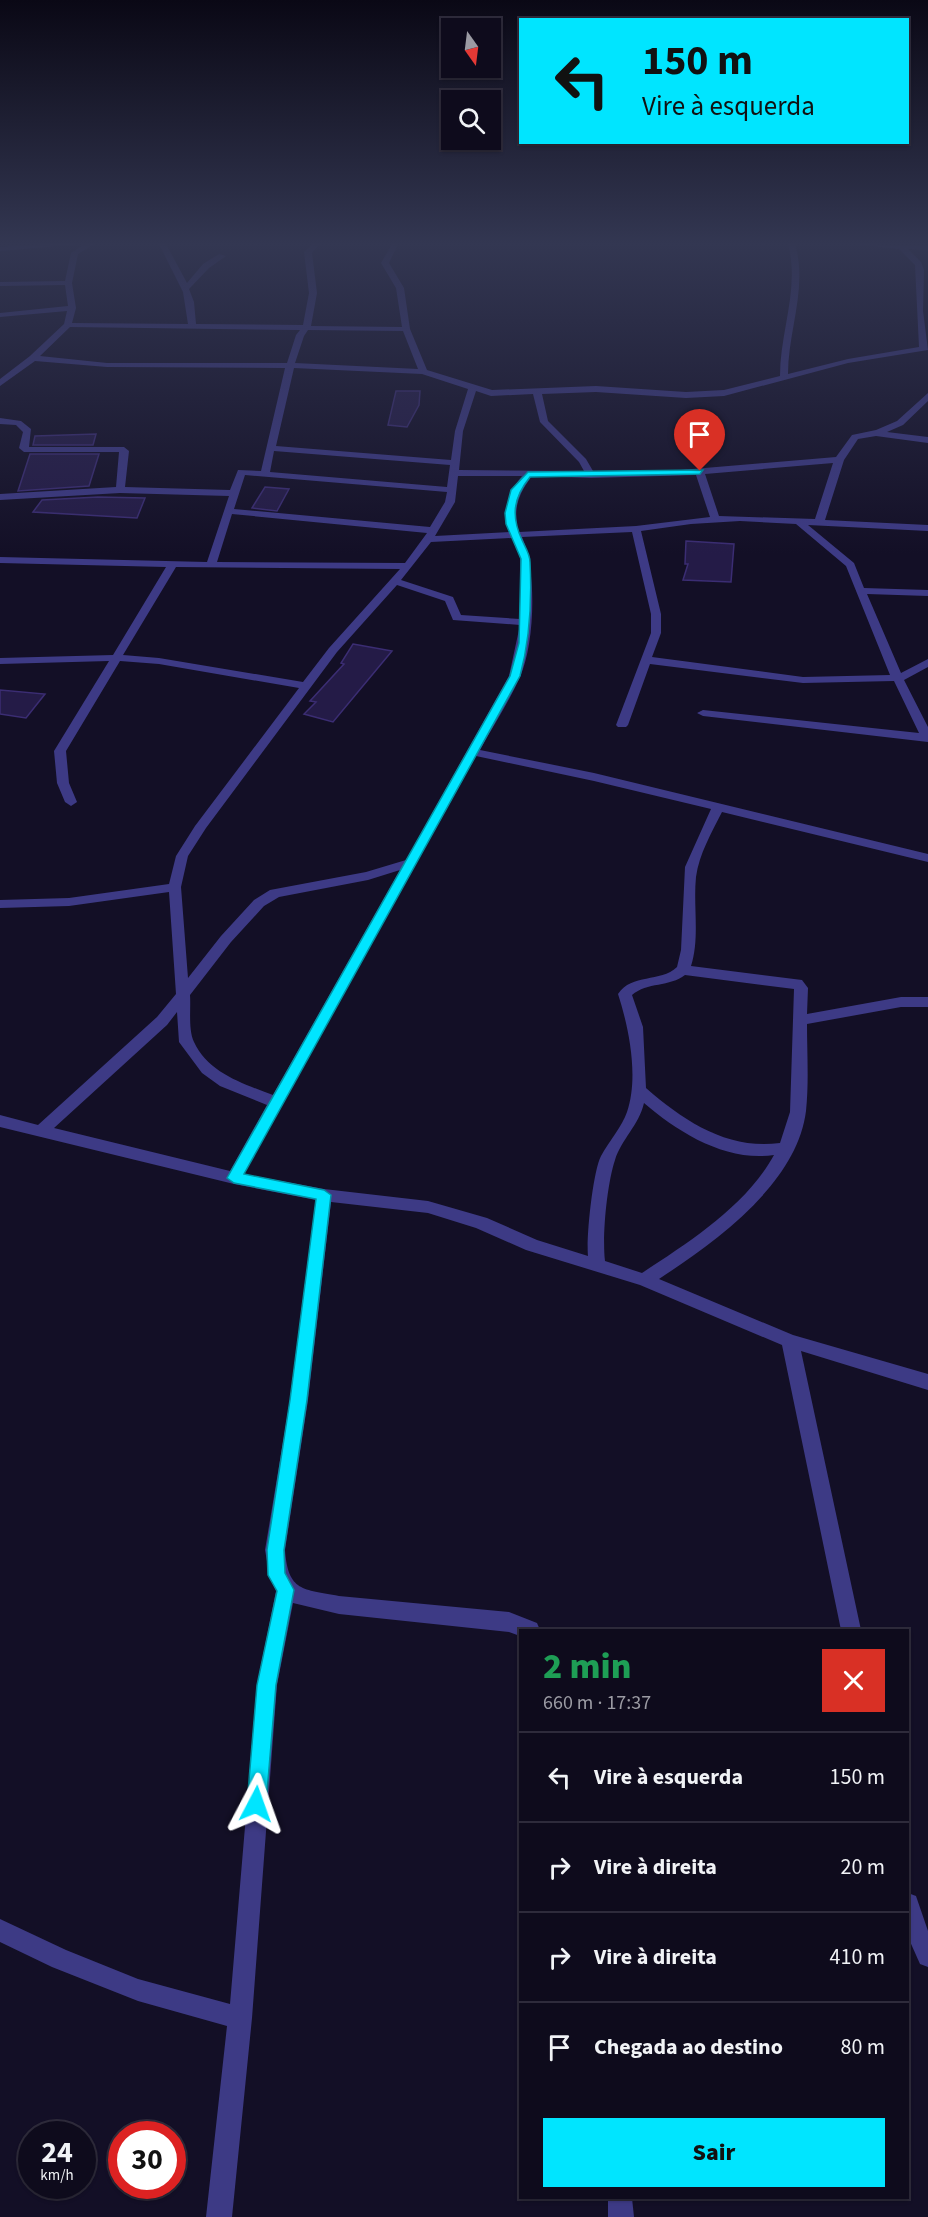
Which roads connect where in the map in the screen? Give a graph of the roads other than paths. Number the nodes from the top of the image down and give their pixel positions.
1 (44, 347) edge
2 (296, 347) edge
3 (413, 347) edge
4 (785, 347) edge
5 (926, 348) edge
6 (33, 358) junction
7 (290, 366) junction
8 (423, 372) junction
9 (784, 377) junction
10 (0, 383) edge
11 (472, 389) junction
12 (537, 392) junction
13 (928, 396) edge
14 (0, 421) edge
15 (876, 433) junction
16 (928, 440) edge
17 (272, 448) junction
18 (839, 460) junction
19 (453, 468) junction
20 (700, 471) junction
21 (265, 472) junction
22 (528, 475) junction
23 (591, 475) junction
24 (120, 490) junction
25 (451, 490) junction
26 (233, 493) junction
27 (0, 497) edge
28 (228, 511) junction
29 (715, 518) junction
30 (796, 520) junction
31 (819, 522) junction
32 (928, 528) edge
33 (636, 529) junction
34 (429, 534) junction
35 (516, 536) junction
36 (0, 560) edge
37 (173, 564) junction
38 (211, 565) junction
39 (408, 566) junction
40 (395, 581) junction
41 (863, 591) junction
42 (928, 593) edge
43 (525, 622) junction
44 (117, 658) junction
45 (648, 660) junction
46 (0, 661) edge
47 (899, 661) junction
48 (928, 662) edge
49 (900, 678) junction
50 (305, 687) junction
51 (703, 713) dead end
52 (622, 725) dead end
53 (927, 738) edge
54 (474, 752) junction
55 (71, 802) dead end
56 (718, 808) junction
57 (928, 858) edge
58 (410, 863) junction
59 (368, 876) junction
60 (175, 887) junction
61 (391, 898) junction
62 (0, 904) edge
63 (682, 970) junction
64 (182, 993) junction
65 (928, 1002) edge
66 (801, 1020) junction
67 (639, 1090) junction
68 (276, 1102) junction
69 (0, 1121) edge
70 (41, 1131) junction
71 (785, 1148) junction
72 (234, 1178) junction
73 (324, 1195) junction
74 (597, 1266) junction
75 (644, 1280) junction
76 (790, 1341) junction
77 (928, 1382) edge
78 (286, 1590) junction
79 (527, 1629) edge
80 (851, 1629) edge
81 (909, 1910) edge
82 (0, 1930) edge
83 (928, 1956) edge
84 (240, 2018) junction
85 (620, 2199) edge
86 (219, 2217) edge
87 (621, 2217) edge

1 - 6 street
2 - 7 street
3 - 8 street
4 - 9 street
5 - 9 street
6 - 7 street
6 - 10 street
7 - 8 street
7 - 17 street
8 - 11 street
9 - 12 street
11 - 12 street
11 - 19 street
12 - 23 street
13 - 15 street
14 - 24 street
15 - 16 street
15 - 18 street
17 - 19 street
17 - 21 street
18 - 20 street
18 - 31 street
19 - 22 street
19 - 25 street
20 - 23 street
20 - 29 street
21 - 25 street
21 - 26 street
22 - 23 street
22 - 35 street
24 - 26 street
24 - 27 street
25 - 34 street
26 - 28 street
28 - 34 street
28 - 38 street
29 - 30 street
29 - 33 street
30 - 31 street
30 - 41 street
31 - 32 street
33 - 35 street
33 - 45 street
34 - 35 street
34 - 39 street
35 - 43 street
36 - 37 street
37 - 38 street
37 - 44 street
38 - 39 street
39 - 40 street
40 - 43 street
40 - 50 street
41 - 42 street
41 - 47 street
43 - 54 street
44 - 46 street
44 - 50 street
44 - 55 street
45 - 49 street
45 - 52 street
47 - 48 street
47 - 49 street
48 - 49 street
49 - 53 street
50 - 60 street
51 - 53 street
54 - 56 street
54 - 58 street
56 - 57 street
56 - 63 street
58 - 59 street
58 - 61 street
59 - 61 street
59 - 64 street
60 - 62 street
60 - 64 street
61 - 68 street
63 - 66 street
63 - 67 street
64 - 68 street
64 - 70 street
65 - 66 street
66 - 71 street
67 - 71 street
67 - 74 street
68 - 72 street
69 - 70 street
70 - 72 street
71 - 75 street
72 - 73 street
73 - 74 street
73 - 78 street
74 - 75 street
75 - 76 street
76 - 77 street
76 - 80 street
78 - 79 street
78 - 84 street
81 - 83 street
82 - 84 street
84 - 86 street
85 - 87 street

